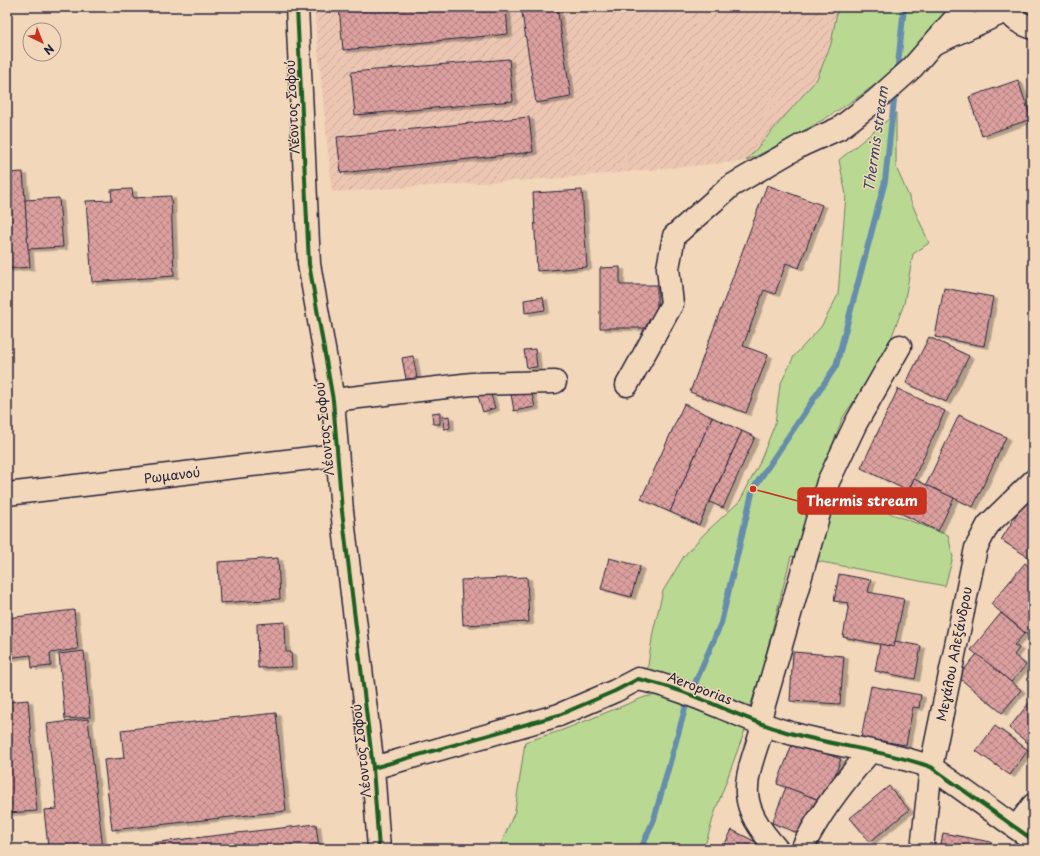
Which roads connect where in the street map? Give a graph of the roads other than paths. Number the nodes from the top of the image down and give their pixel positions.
1 (297, 7) edge
2 (965, 7) edge
3 (1007, 8) edge
4 (1033, 28) edge
5 (930, 46) junction
6 (900, 346) dead end
7 (555, 382) dead end
8 (627, 385) dead end
9 (333, 400) junction
10 (337, 455) junction
11 (1033, 481) edge
12 (7, 494) edge
13 (761, 723) junction
14 (870, 752) junction
15 (373, 768) junction
16 (931, 768) junction
17 (1033, 805) edge
18 (1024, 834) edge
19 (379, 849) edge
20 (777, 849) edge
21 (802, 849) edge
22 (922, 849) edge

1 - 9 street, Λέοντος Σοφού
2 - 5 street
3 - 4 street
3 - 5 street
5 - 8 street
6 - 13 street
7 - 9 street
9 - 10 street, Λέοντος Σοφού
10 - 12 street, Ρωμανού
10 - 15 street, Λέοντος Σοφού
11 - 16 street, Μεγάλου Αλεξάνδρου
13 - 14 street, Aeroporias
13 - 15 street, Aeroporias
13 - 20 street
14 - 16 street, Aeroporias
14 - 21 street
15 - 19 street, Λέοντος Σοφού
16 - 18 street, Aeroporias
16 - 22 street, Μεγάλου Αλεξάνδρου
17 - 18 street

